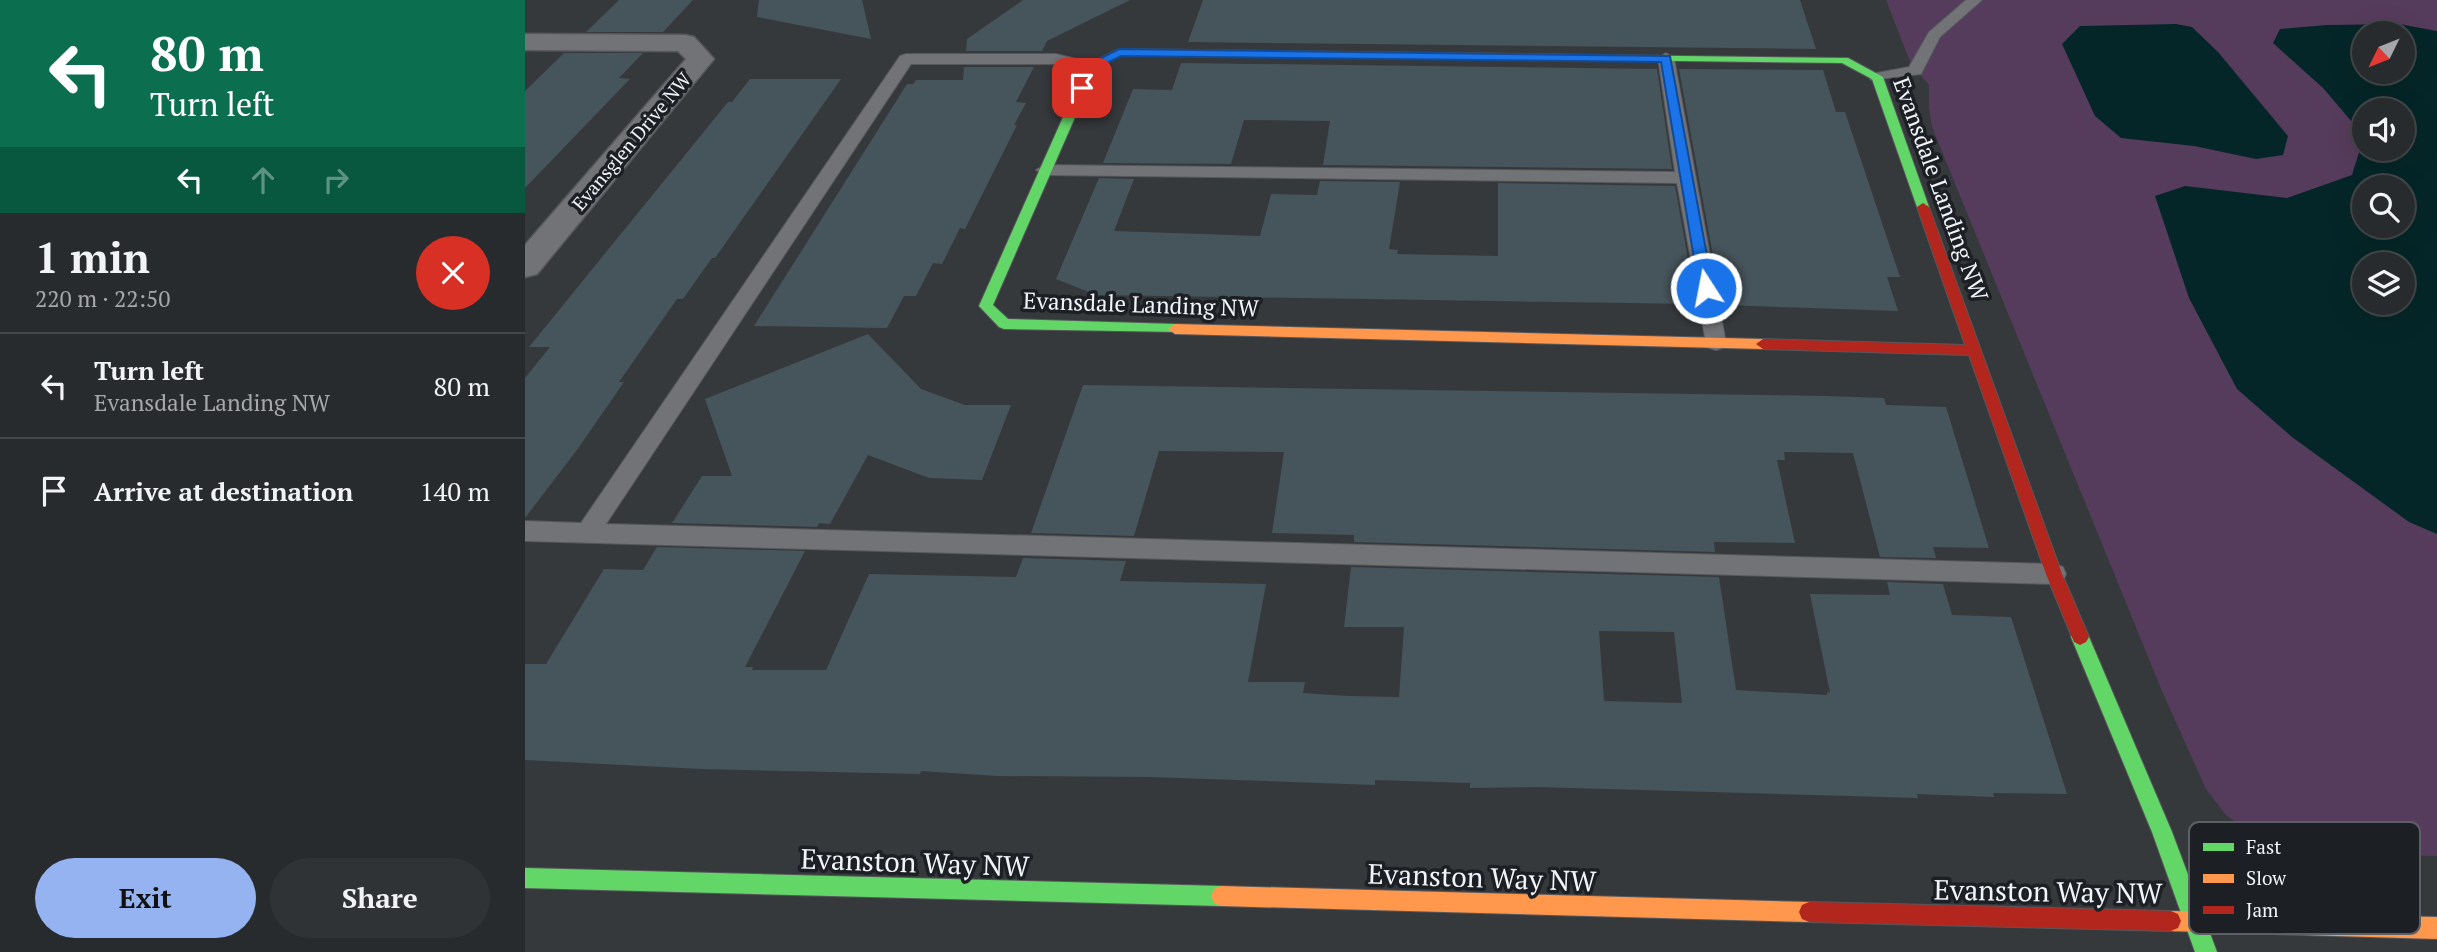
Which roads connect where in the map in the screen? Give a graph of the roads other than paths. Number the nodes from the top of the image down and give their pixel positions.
1 (1975, 0) edge
2 (525, 41) edge
3 (1666, 58) junction
4 (1091, 67) junction
5 (1877, 77) junction
6 (1045, 170) junction
7 (1685, 178) junction
8 (525, 265) edge
9 (1716, 343) junction
10 (1975, 350) junction
11 (525, 531) edge
12 (587, 533) junction
13 (2054, 574) junction
14 (525, 878) edge
15 (2189, 907) edge
16 (2189, 921) edge
17 (2199, 934) edge
18 (2206, 952) edge

1 - 5 lane
2 - 8 street, Evansglen Drive NW
3 - 4 street, Evansdale Landing NW
3 - 5 street, Evansdale Landing NW
3 - 7 lane
4 - 6 street, Evansdale Landing NW
4 - 12 lane
5 - 10 street, Evansdale Landing NW
6 - 7 lane
6 - 9 street, Evansdale Landing NW
7 - 9 lane
9 - 10 street, Evansdale Landing NW
10 - 13 street, Evansdale Landing NW
11 - 12 lane
12 - 13 lane
13 - 15 street, Evansdale Landing NW
14 - 16 street, Evanston Way NW
17 - 18 street, Evansdale Landing NW

